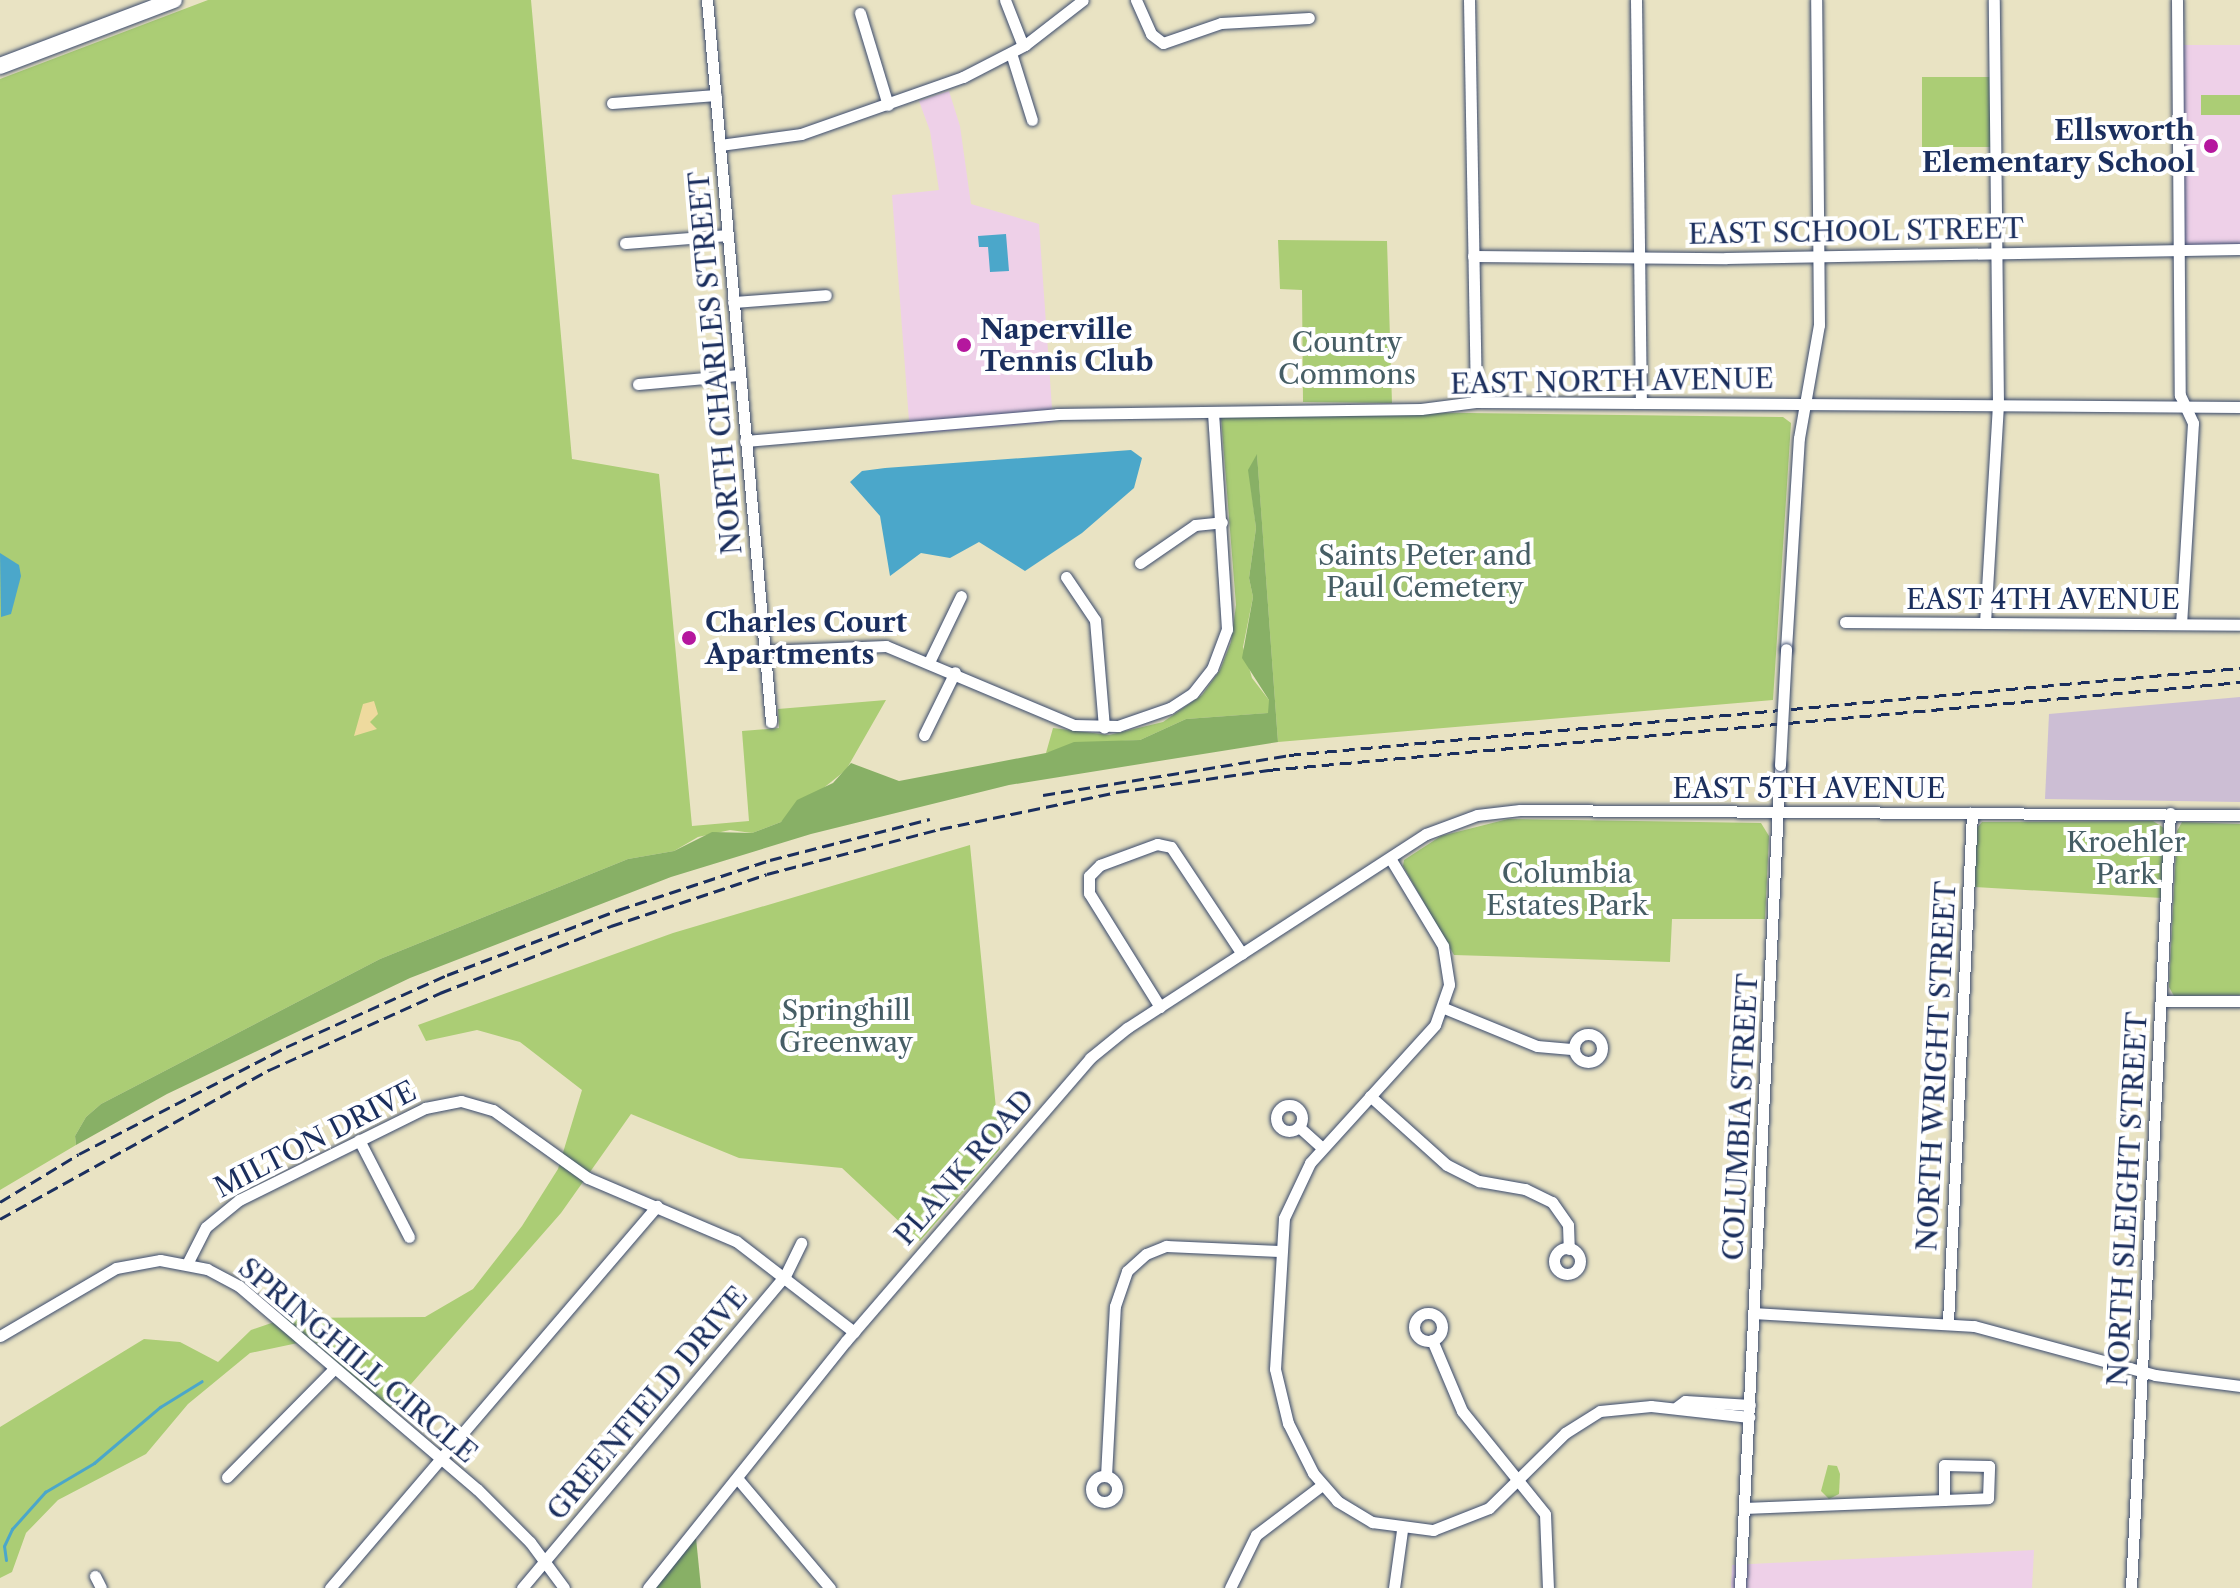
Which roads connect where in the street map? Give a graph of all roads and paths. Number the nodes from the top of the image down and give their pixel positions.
1 (174, 0) edge
2 (707, 0) edge
3 (1005, 0) edge
4 (1083, 0) edge
5 (1136, 0) edge
6 (1469, 0) edge
7 (1636, 0) edge
8 (1816, 0) edge
9 (1994, 0) edge
10 (2177, 0) edge
11 (860, 13) dead end
12 (1309, 18) dead end
13 (1023, 46) junction
14 (1011, 53) junction
15 (0, 66) edge
16 (716, 95) junction
17 (612, 103) dead end
18 (888, 105) junction
19 (1032, 120) dead end
20 (720, 145) junction
21 (726, 235) junction
22 (625, 243) dead end
23 (2240, 249) edge
24 (2180, 250) junction
25 (1997, 253) junction
26 (1473, 256) junction
27 (1818, 257) junction
28 (1639, 258) junction
29 (826, 295) dead end
30 (733, 302) junction
31 (739, 375) junction
32 (638, 384) dead end
33 (1641, 401) junction
34 (1476, 402) junction
35 (1805, 403) junction
36 (1998, 405) junction
37 (2187, 407) junction
38 (2240, 407) edge
39 (1213, 414) junction
40 (745, 441) junction
41 (1222, 522) junction
42 (1140, 563) dead end
43 (1066, 577) dead end
44 (961, 596) dead end
45 (1845, 622) dead end
46 (1985, 623) junction
47 (2181, 624) junction
48 (2240, 625) edge
49 (765, 651) junction
50 (930, 660) junction
51 (955, 672) junction
52 (771, 722) dead end
53 (1104, 728) junction
54 (924, 735) dead end
55 (1777, 813) junction
56 (1972, 813) junction
57 (2170, 813) junction
58 (2240, 815) edge
59 (1390, 858) junction
60 (1242, 954) junction
61 (2161, 1001) junction
62 (2240, 1001) edge
63 (1160, 1007) junction
64 (1444, 1008) junction
65 (1574, 1049) dead end
66 (1370, 1096) junction
67 (1299, 1127) dead end
68 (359, 1140) junction
69 (1322, 1148) junction
70 (657, 1206) junction
71 (409, 1237) dead end
72 (801, 1243) dead end
73 (1569, 1249) dead end
74 (1279, 1251) junction
75 (188, 1262) junction
76 (785, 1276) junction
77 (1754, 1313) junction
78 (1948, 1322) junction
79 (854, 1332) junction
80 (0, 1336) edge
81 (1432, 1340) dead end
82 (334, 1369) junction
83 (2143, 1372) junction
84 (2240, 1386) edge
85 (1749, 1411) junction
86 (442, 1461) junction
87 (1106, 1476) dead end
88 (227, 1477) dead end
89 (737, 1478) junction
90 (1519, 1480) junction
91 (1322, 1485) junction
92 (1944, 1500) junction
93 (1744, 1508) junction
94 (1402, 1530) junction
95 (545, 1562) junction
96 (95, 1576) dead end
97 (101, 1588) edge
98 (330, 1588) edge
99 (522, 1588) edge
100 (564, 1588) edge
101 (648, 1588) edge
102 (830, 1588) edge
103 (1230, 1588) edge
104 (1394, 1588) edge
105 (1548, 1588) edge
106 (1740, 1588) edge
107 (2131, 1588) edge

1 - 15 main road
2 - 16 street, NORTH CHARLES STREET
3 - 13 street
4 - 13 street
5 - 12 street
6 - 26 street
7 - 28 street
8 - 27 street, COLUMBIA STREET
9 - 25 street
10 - 24 street
11 - 18 street
13 - 14 street
14 - 18 street
14 - 19 street
16 - 17 street
16 - 20 street, NORTH CHARLES STREET
18 - 20 street
20 - 21 street, NORTH CHARLES STREET
21 - 22 street
21 - 30 street, NORTH CHARLES STREET
23 - 24 street, EAST SCHOOL STREET
24 - 25 street, EAST SCHOOL STREET
24 - 37 street
25 - 27 street, EAST SCHOOL STREET
25 - 36 street
26 - 28 street, EAST SCHOOL STREET
26 - 34 street
27 - 28 street, EAST SCHOOL STREET
27 - 35 street, COLUMBIA STREET
28 - 33 street
29 - 30 street
30 - 31 street, NORTH CHARLES STREET
31 - 32 street
31 - 40 street, NORTH CHARLES STREET
33 - 34 street, EAST NORTH AVENUE
33 - 35 street, EAST NORTH AVENUE
34 - 39 street, EAST NORTH AVENUE
35 - 36 street, EAST NORTH AVENUE
35 - 55 street, COLUMBIA STREET, bridge
36 - 37 street, EAST NORTH AVENUE
36 - 46 street
37 - 38 street, EAST NORTH AVENUE
37 - 47 street
39 - 40 street, EAST NORTH AVENUE
39 - 41 street
40 - 49 street, NORTH CHARLES STREET
41 - 42 street
41 - 53 street
43 - 53 street
44 - 50 street
45 - 46 street, EAST 4TH AVENUE
46 - 47 street, EAST 4TH AVENUE
47 - 48 street, EAST 4TH AVENUE
49 - 50 street
49 - 52 street, NORTH CHARLES STREET
50 - 51 street
51 - 53 street
51 - 54 street
55 - 56 street, EAST 5TH AVENUE
55 - 59 street, EAST 5TH AVENUE
55 - 77 street, COLUMBIA STREET
56 - 57 street, EAST 5TH AVENUE
56 - 78 street, NORTH WRIGHT STREET
57 - 58 street, EAST 5TH AVENUE
57 - 61 street, NORTH SLEIGHT STREET
59 - 60 street, PLANK ROAD
59 - 64 street
60 - 63 street, PLANK ROAD
60 - 63 street
61 - 62 street
61 - 83 street, NORTH SLEIGHT STREET
63 - 79 street, PLANK ROAD
64 - 65 street
64 - 66 street
66 - 69 street
66 - 73 street
67 - 69 street
68 - 70 street, MILTON DRIVE
68 - 71 street
68 - 75 street, MILTON DRIVE
69 - 74 street
70 - 76 street, MILTON DRIVE
70 - 86 street
72 - 76 street, GREENFIELD DRIVE
74 - 87 street
74 - 91 street
75 - 80 street, SPRINGHILL CIRCLE
75 - 82 street, SPRINGHILL CIRCLE
76 - 79 street, MILTON DRIVE
76 - 95 street, GREENFIELD DRIVE
77 - 78 street
77 - 85 street, COLUMBIA STREET
78 - 83 street
79 - 89 street, PLANK ROAD
81 - 90 street
82 - 86 street, SPRINGHILL CIRCLE
82 - 88 street
83 - 84 street
83 - 107 street, NORTH SLEIGHT STREET
85 - 90 street
85 - 93 street, COLUMBIA STREET
86 - 95 street, SPRINGHILL CIRCLE
86 - 98 street
89 - 101 street, PLANK ROAD
89 - 102 street
90 - 94 street
90 - 105 street
91 - 94 street
91 - 103 street
92 - 92 street
92 - 93 street
93 - 106 street, COLUMBIA STREET
94 - 104 street
95 - 99 street, GREENFIELD DRIVE
95 - 100 street, SPRINGHILL CIRCLE
96 - 97 street

